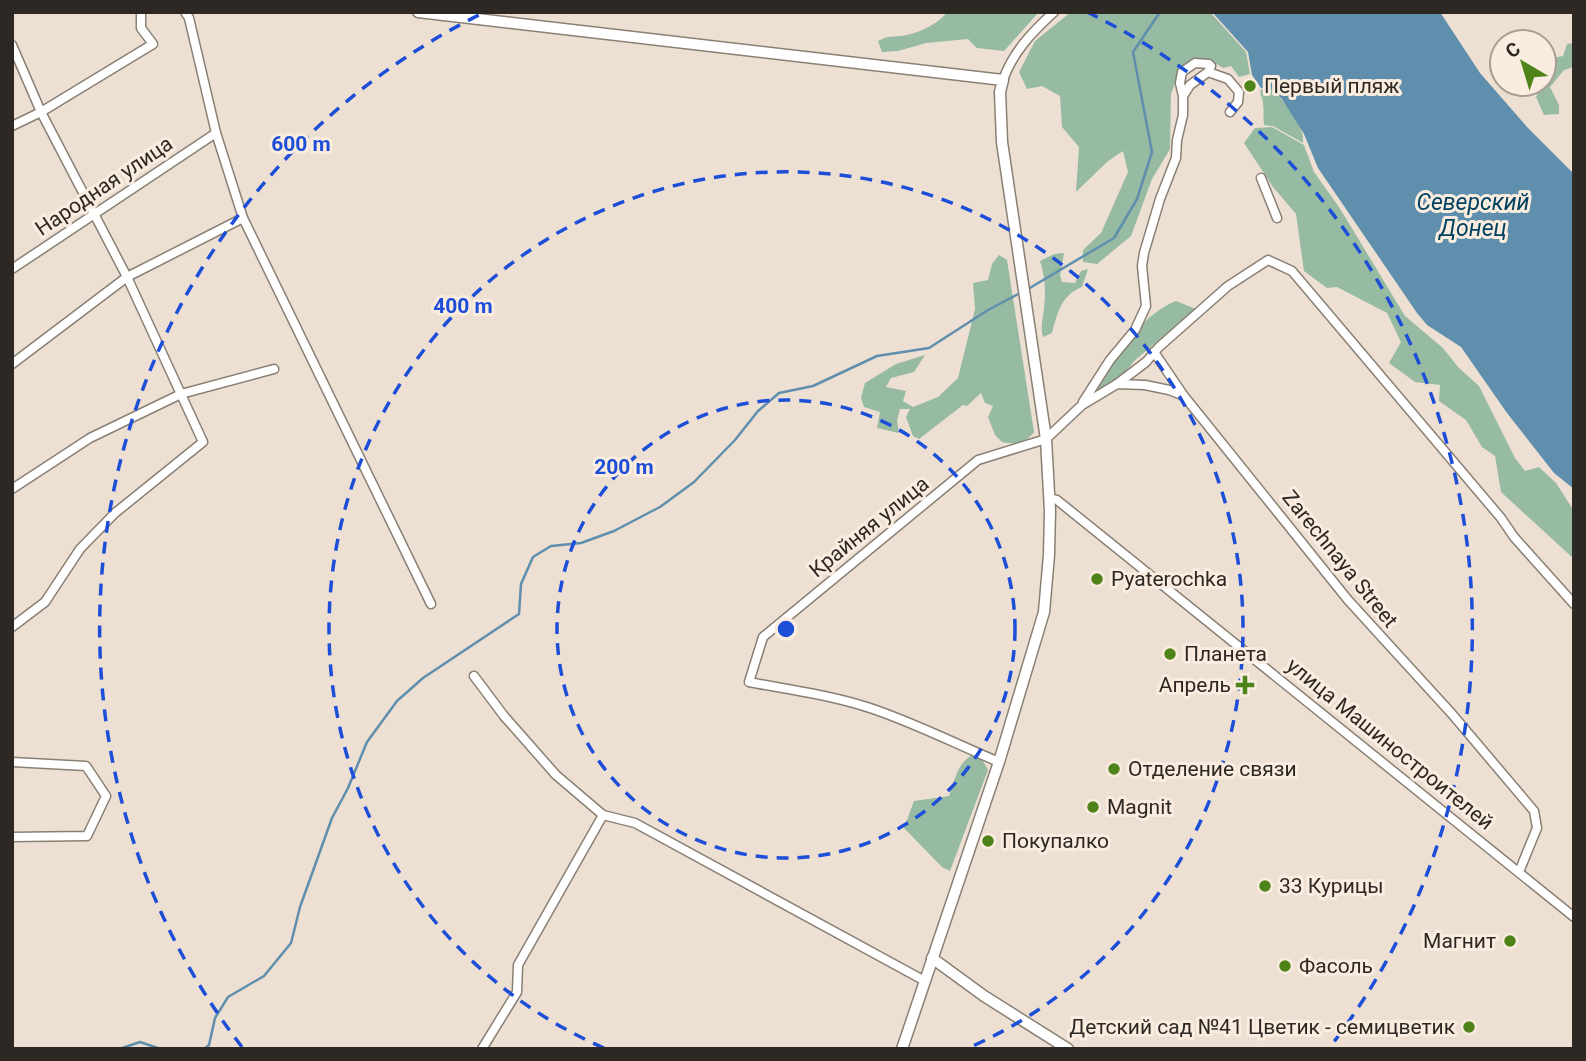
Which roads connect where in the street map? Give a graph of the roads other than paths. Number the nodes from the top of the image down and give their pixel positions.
1 (141, 12) edge
2 (185, 12) edge
3 (418, 12) edge
4 (1054, 12) edge
5 (12, 46) edge
6 (1208, 72) junction
7 (1003, 80) junction
8 (1183, 96) junction
9 (41, 112) junction
10 (1230, 112) dead end
11 (12, 126) edge
12 (216, 133) junction
13 (1261, 177) dead end
14 (94, 214) junction
15 (243, 218) junction
16 (1277, 218) dead end
17 (12, 269) edge
18 (127, 277) junction
19 (1154, 352) junction
20 (12, 364) edge
21 (274, 369) dead end
22 (1117, 384) junction
23 (181, 394) junction
24 (1184, 396) junction
25 (1082, 405) junction
26 (1046, 439) junction
27 (12, 489) edge
28 (1050, 498) junction
29 (431, 604) dead end
30 (1574, 604) edge
31 (12, 627) edge
32 (474, 676) dead end
33 (12, 762) edge
34 (999, 762) junction
35 (603, 815) junction
36 (12, 837) edge
37 (1519, 872) junction
38 (1574, 917) edge
39 (932, 958) junction
40 (925, 981) junction
41 (482, 1049) edge
42 (902, 1049) edge
43 (1068, 1049) edge

1 - 9 street
2 - 12 street
3 - 7 street
4 - 7 street
5 - 9 street
6 - 8 street
6 - 8 street
6 - 10 street
7 - 26 street
8 - 25 street
9 - 11 street
9 - 14 street
12 - 14 street, Народная улица
12 - 15 street
13 - 16 street
14 - 17 street, Народная улица
14 - 18 street
15 - 18 street
15 - 29 street
18 - 20 street
18 - 23 street
19 - 22 street
19 - 24 street, Zarechnaya Street
19 - 30 street
21 - 23 street
22 - 24 street
22 - 25 street
23 - 27 street
23 - 31 street
24 - 37 street, Zarechnaya Street
25 - 26 street
26 - 28 street
26 - 34 street, Крайняя улица
28 - 34 street
28 - 37 street, улица Машиностроителей
32 - 35 street
33 - 36 street
34 - 39 street
35 - 40 street
35 - 41 street
37 - 38 street, улица Машиностроителей
39 - 40 street
39 - 43 street
40 - 42 street

